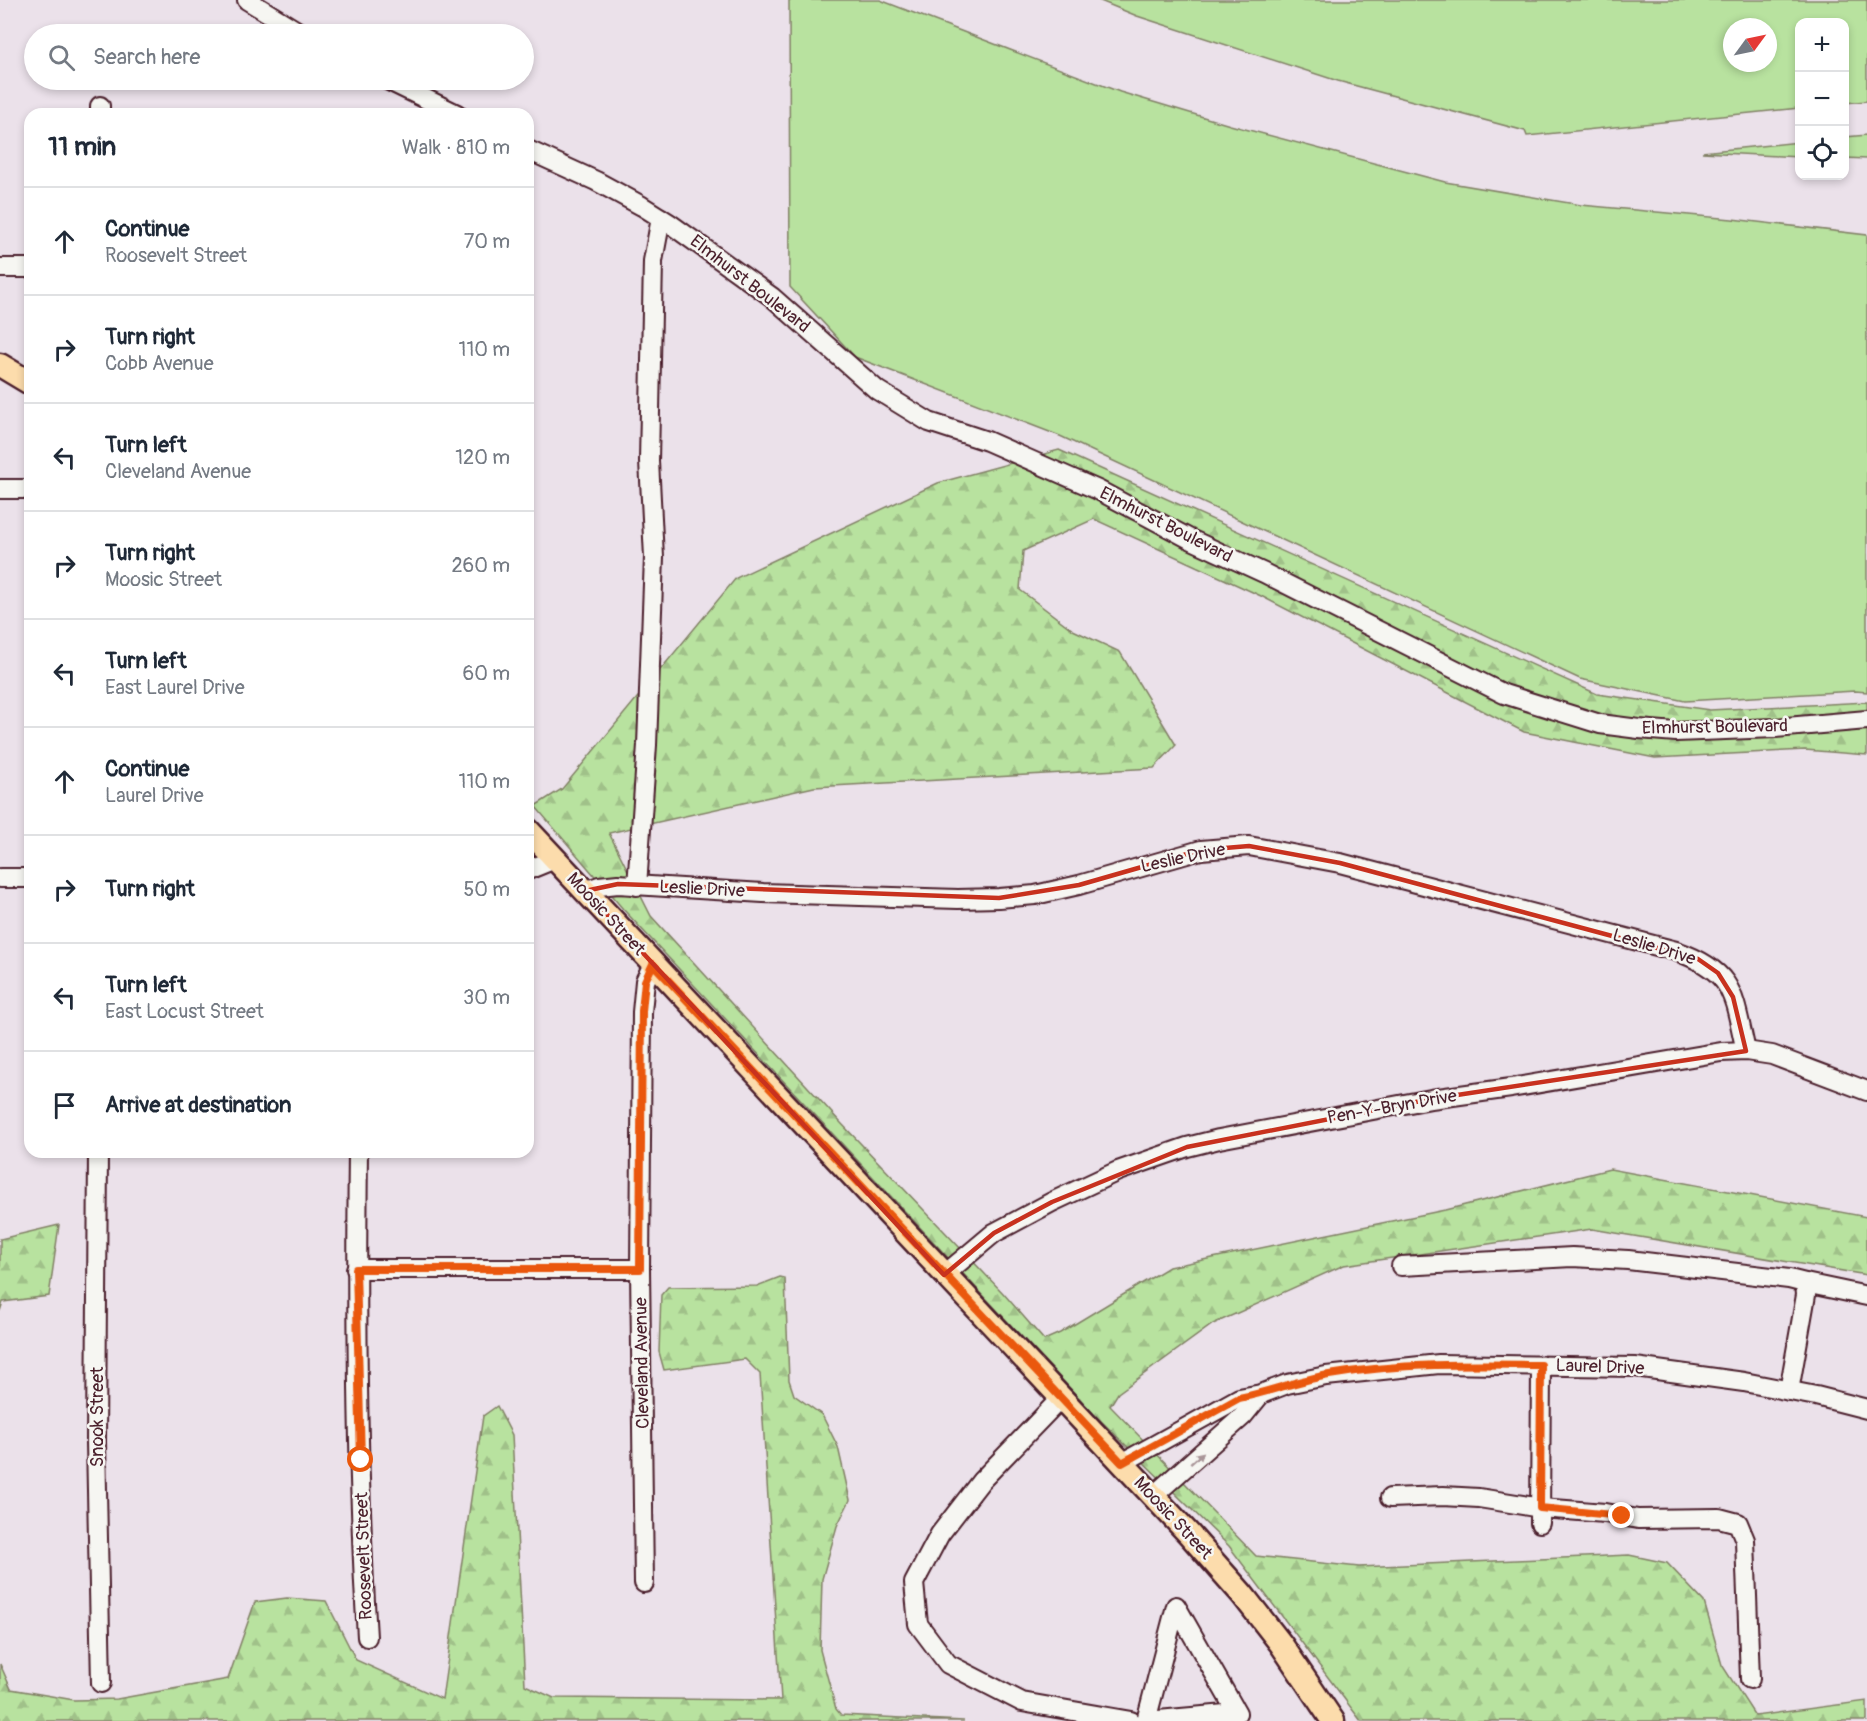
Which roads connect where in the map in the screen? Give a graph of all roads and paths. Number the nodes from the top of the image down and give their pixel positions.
1 (247, 0) edge
2 (286, 24) edge
3 (408, 90) edge
4 (445, 108) edge
5 (534, 153) edge
6 (661, 218) junction
7 (0, 268) edge
8 (24, 268) edge
9 (0, 365) edge
10 (24, 379) edge
11 (0, 489) edge
12 (24, 489) edge
13 (1867, 720) edge
14 (534, 836) edge
15 (555, 859) junction
16 (534, 868) edge
17 (0, 878) edge
18 (24, 878) edge
19 (637, 886) junction
20 (585, 891) junction
21 (653, 964) junction
22 (1746, 1051) junction
23 (1867, 1090) edge
24 (98, 1158) edge
25 (358, 1158) edge
26 (1401, 1266) dead end
27 (356, 1269) junction
28 (640, 1269) junction
29 (944, 1275) junction
30 (1805, 1283) junction
31 (1867, 1296) edge
32 (1541, 1365) junction
33 (1789, 1391) junction
34 (1261, 1394) junction
35 (1061, 1398) junction
36 (1867, 1409) edge
37 (1122, 1463) junction
38 (1153, 1496) junction
39 (1390, 1498) dead end
40 (1540, 1516) junction
41 (644, 1583) dead end
42 (367, 1637) dead end
43 (1750, 1679) dead end
44 (101, 1683) dead end
45 (1131, 1721) edge
46 (1146, 1721) edge
47 (1333, 1721) edge

1 - 2 street
3 - 4 street
5 - 6 street, Elmhurst Boulevard
6 - 13 street, Elmhurst Boulevard
6 - 19 street
7 - 8 street
9 - 10 main road
11 - 12 street
14 - 15 main road, Moosic Street
15 - 16 street
15 - 20 main road, Moosic Street
17 - 18 street
19 - 20 street, Leslie Drive
19 - 22 street, Leslie Drive
20 - 21 main road, Moosic Street
21 - 28 street, Cleveland Avenue
21 - 29 main road, Moosic Street
22 - 23 street, Pen-Y-Bryn Drive
22 - 29 street, Pen-Y-Bryn Drive
24 - 44 street, Snook Street
25 - 27 street, Roosevelt Street
26 - 30 street
27 - 28 street
27 - 42 street, Roosevelt Street
28 - 41 street, Cleveland Avenue
29 - 35 main road, Moosic Street
30 - 31 street
30 - 33 street
32 - 33 street, Laurel Drive
32 - 34 street, Laurel Drive
32 - 40 street
33 - 36 street, Laurel Drive
34 - 37 street, Laurel Drive
38 -> 34 street
35 - 37 main road, Moosic Street
35 - 45 street
37 - 38 main road, Moosic Street
38 - 47 main road, Moosic Street
39 - 40 street
40 - 43 street
46 - 46 street

